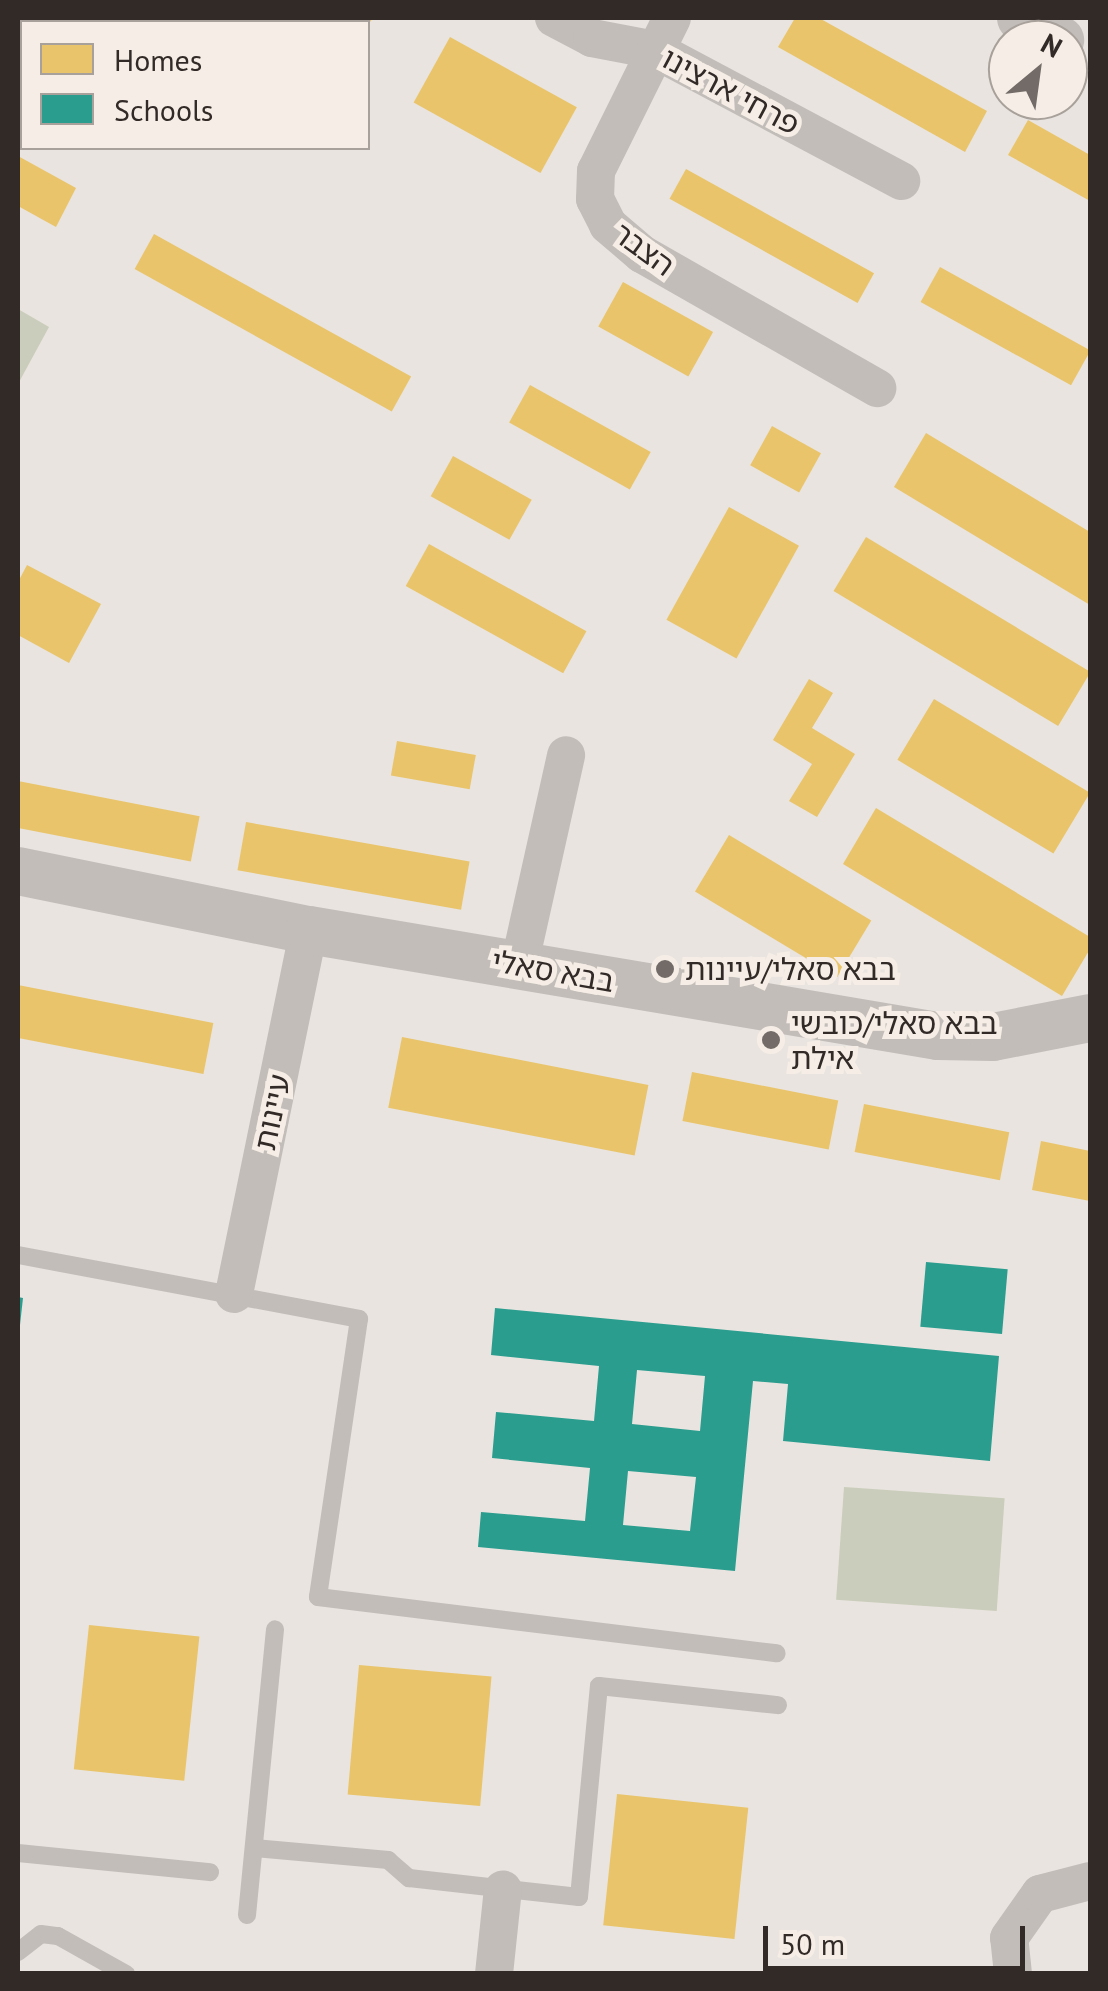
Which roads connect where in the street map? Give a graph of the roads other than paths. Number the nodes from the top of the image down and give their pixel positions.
1 (554, 18) edge
2 (663, 34) edge
3 (901, 181) dead end
4 (877, 388) dead end
5 (566, 755) dead end
6 (18, 871) edge
7 (309, 930) junction
8 (519, 966) junction
9 (1090, 1018) edge
10 (18, 1255) edge
11 (234, 1294) junction
12 (275, 1630) dead end
13 (778, 1653) dead end
14 (778, 1705) dead end
15 (254, 1848) junction
16 (18, 1853) edge
17 (210, 1872) dead end
18 (1090, 1881) edge
19 (503, 1889) junction
20 (247, 1915) dead end
21 (18, 1952) edge
22 (126, 1974) edge
23 (494, 1974) edge
24 (1012, 1974) edge

1 - 2 street, פרחי ארצינו
2 - 3 street, פרחי ארצינו
2 - 4 street, הצבר
5 - 8 street
6 - 7 street, בבא סאלי
7 - 8 street, בבא סאלי
7 - 11 street, עיינות
8 - 9 street, בבא סאלי
10 - 11 lane
11 - 13 lane
12 - 15 lane
14 - 19 lane
15 - 19 lane
15 - 20 lane
16 - 17 lane
18 - 24 street
19 - 23 street
21 - 22 lane

